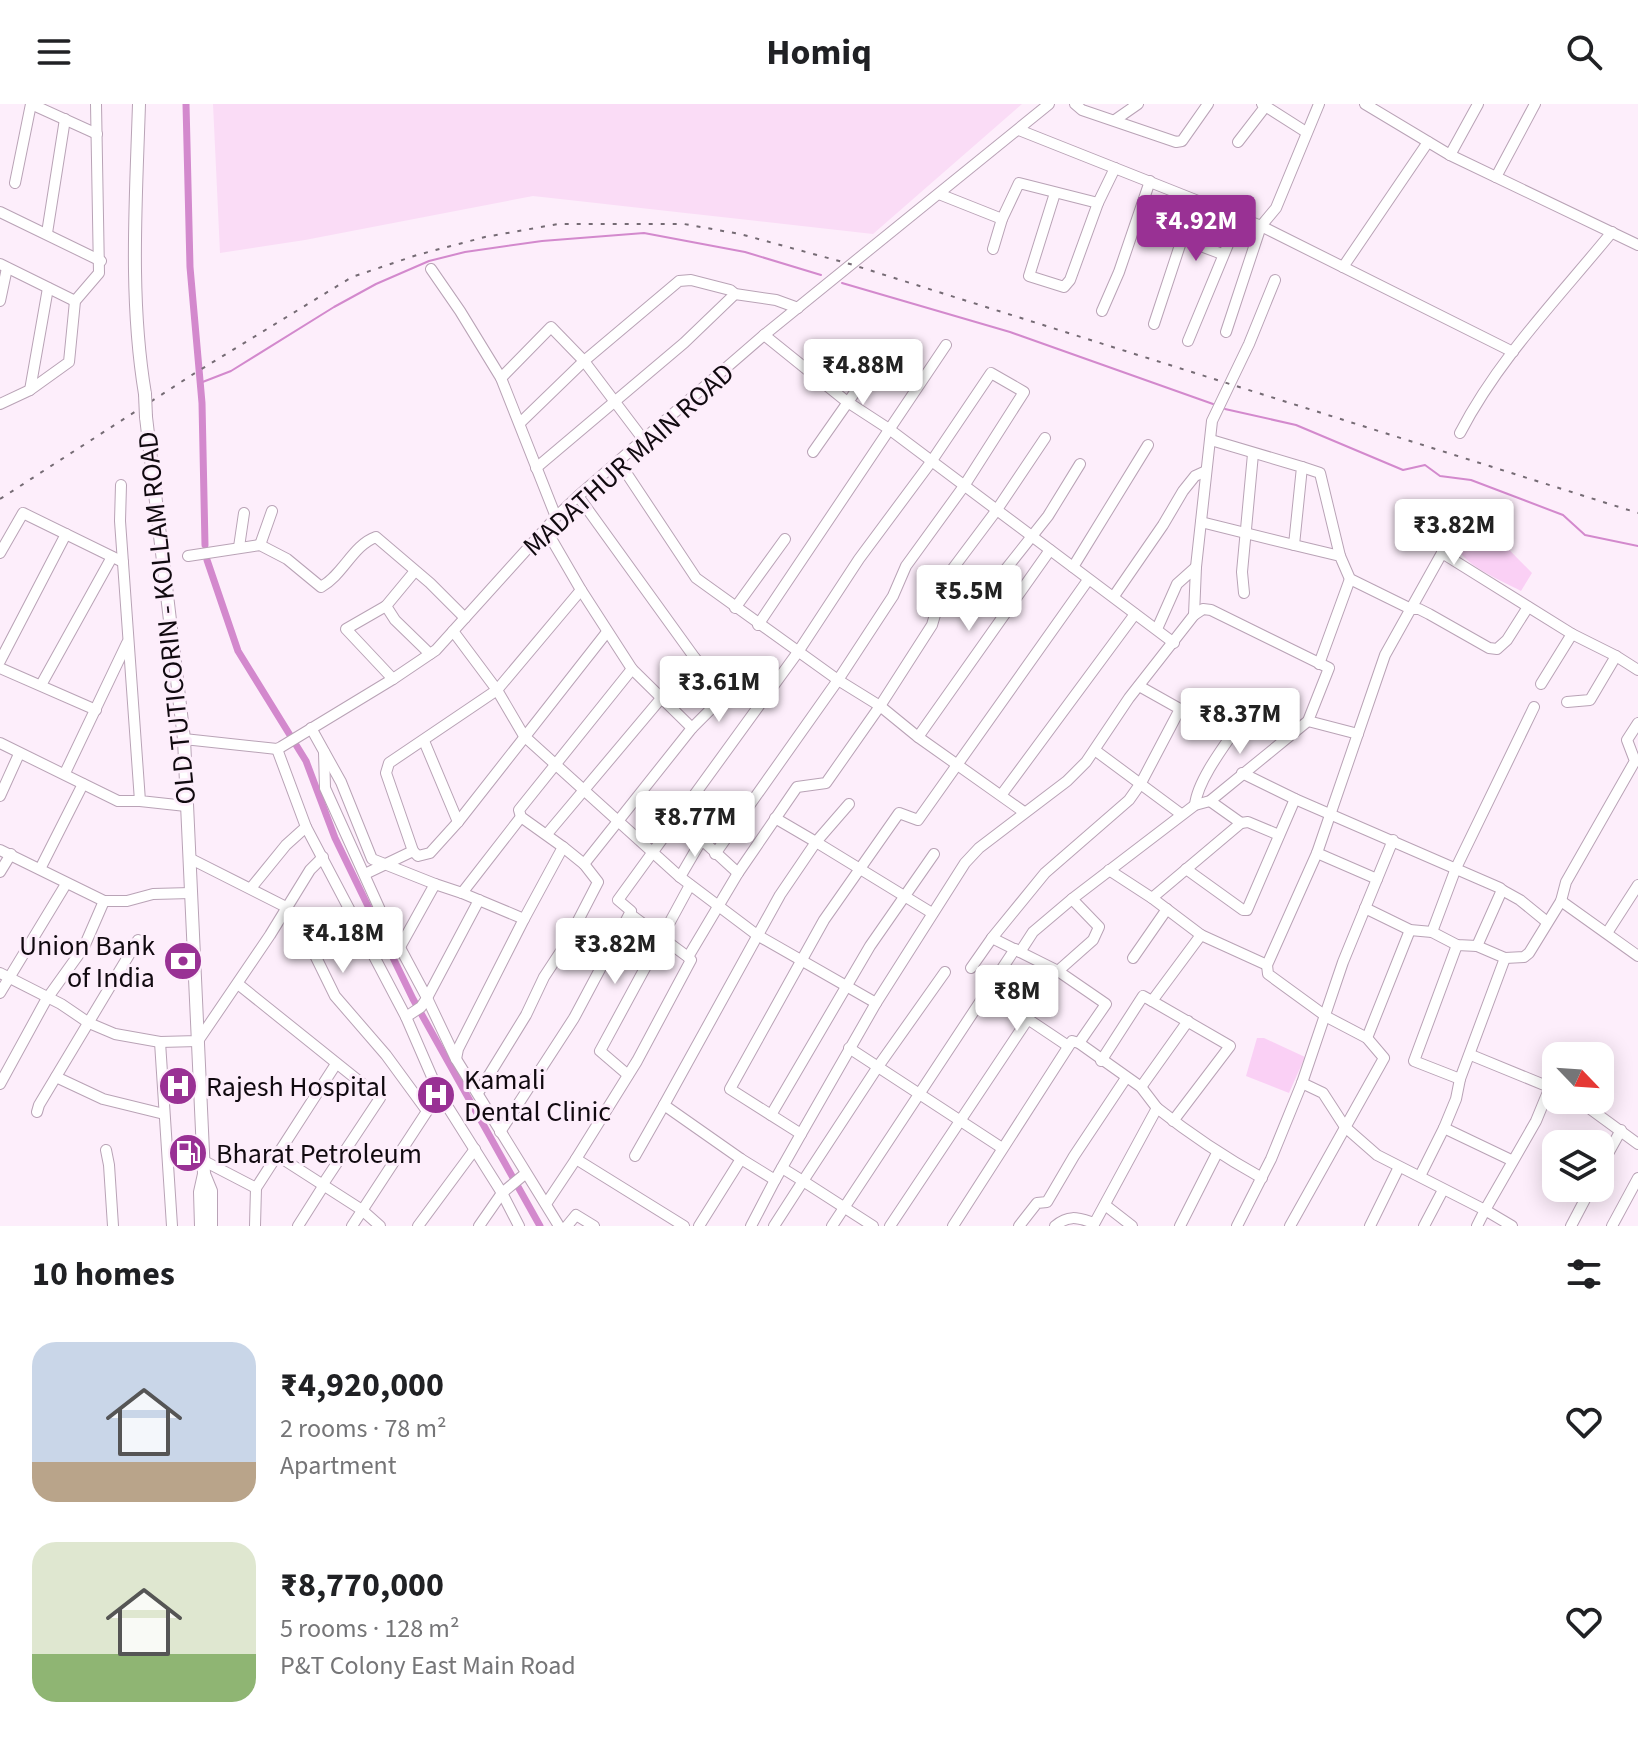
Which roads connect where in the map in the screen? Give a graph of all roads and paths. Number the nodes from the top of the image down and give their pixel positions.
1 (31, 104) edge
2 (96, 104) edge
3 (139, 104) edge
4 (1049, 104) edge
5 (1075, 104) edge
6 (1138, 104) edge
7 (1208, 104) edge
8 (1319, 104) edge
9 (1478, 104) edge
10 (1535, 104) edge
11 (1263, 105) edge
12 (1368, 105) edge
13 (59, 113) edge
14 (1115, 120) junction
15 (1019, 130) junction
16 (1306, 132) junction
17 (97, 134) junction
18 (1238, 142) dead end
19 (1428, 142) junction
20 (1450, 155) junction
21 (1115, 168) junction
22 (1496, 177) junction
23 (1150, 181) junction
24 (15, 183) dead end
25 (1055, 193) junction
26 (939, 194) junction
27 (1098, 203) junction
28 (0, 212) edge
29 (1239, 218) junction
30 (1002, 219) junction
31 (1137, 222) junction
32 (1261, 226) junction
33 (1612, 232) junction
34 (47, 233) junction
35 (1182, 239) junction
36 (1638, 245) edge
37 (993, 249) dead end
38 (1222, 254) junction
39 (101, 261) junction
40 (4, 266) edge
41 (1343, 267) junction
42 (431, 269) dead end
43 (1275, 280) dead end
44 (48, 288) junction
45 (735, 294) junction
46 (0, 301) edge
47 (75, 301) junction
48 (798, 308) junction
49 (1102, 311) dead end
50 (1154, 324) dead end
51 (1226, 332) dead end
52 (764, 335) junction
53 (1188, 341) dead end
54 (888, 345) dead end
55 (946, 345) dead end
56 (1513, 352) junction
57 (584, 361) junction
58 (501, 378) junction
59 (30, 390) junction
60 (614, 401) junction
61 (846, 401) junction
62 (0, 404) edge
63 (520, 423) junction
64 (889, 429) junction
65 (1460, 433) dead end
66 (1045, 438) dead end
67 (643, 439) junction
68 (1211, 440) junction
69 (1148, 445) dead end
70 (813, 452) dead end
71 (1253, 454) junction
72 (619, 462) junction
73 (931, 462) junction
74 (1080, 464) dead end
75 (1302, 467) junction
76 (536, 468) junction
77 (1206, 471) junction
78 (121, 485) dead end
79 (964, 486) junction
80 (578, 496) junction
81 (1471, 509) dead end
82 (272, 511) dead end
83 (996, 511) junction
84 (244, 513) dead end
85 (556, 517) junction
86 (1201, 522) junction
87 (545, 528) junction
88 (1245, 533) junction
89 (66, 534) junction
90 (1031, 538) junction
91 (785, 539) dead end
92 (260, 545) junction
93 (1294, 545) junction
94 (239, 547) junction
95 (1050, 550) junction
96 (0, 553) edge
97 (1442, 553) junction
98 (188, 556) dead end
99 (1340, 556) junction
100 (112, 557) junction
101 (123, 562) junction
102 (1073, 567) junction
103 (1196, 567) junction
104 (415, 571) junction
105 (1350, 579) junction
106 (1088, 580) junction
107 (994, 584) dead end
108 (581, 590) junction
109 (1244, 593) dead end
110 (1114, 596) junction
111 (386, 606) junction
112 (1528, 607) junction
113 (735, 608) junction
114 (1411, 609) junction
115 (1135, 614) junction
116 (1194, 615) junction
117 (465, 618) junction
118 (758, 625) junction
119 (1157, 629) junction
120 (453, 631) junction
121 (607, 632) junction
122 (1572, 634) junction
123 (128, 642) junction
124 (1174, 643) junction
125 (798, 652) junction
126 (430, 654) junction
127 (1616, 656) junction
128 (695, 658) junction
129 (0, 661) edge
130 (1319, 664) junction
131 (0, 668) edge
132 (632, 669) junction
133 (1638, 670) edge
134 (393, 679) junction
135 (838, 680) junction
136 (1541, 684) dead end
137 (41, 685) junction
138 (1139, 686) junction
139 (497, 690) junction
140 (660, 697) junction
141 (1256, 699) dead end
142 (1567, 702) dead end
143 (880, 706) junction
144 (1534, 707) dead end
145 (96, 710) junction
146 (1308, 721) junction
147 (1638, 723) edge
148 (692, 728) junction
149 (309, 729) junction
150 (1358, 734) junction
151 (524, 736) junction
152 (918, 737) junction
153 (184, 739) junction
154 (424, 741) junction
155 (0, 743) edge
156 (281, 746) junction
157 (1096, 751) junction
158 (324, 752) junction
159 (19, 754) junction
160 (555, 764) junction
161 (959, 764) junction
162 (65, 773) junction
163 (1242, 773) junction
164 (1141, 783) junction
165 (83, 784) junction
166 (582, 791) junction
167 (1002, 794) dead end
168 (0, 796) edge
169 (1295, 799) junction
170 (140, 801) junction
171 (1210, 801) junction
172 (849, 804) dead end
173 (1195, 805) junction
174 (186, 806) junction
175 (1024, 812) junction
176 (1181, 814) junction
177 (1330, 814) junction
178 (521, 817) junction
179 (678, 818) junction
180 (775, 818) junction
181 (458, 822) junction
182 (618, 823) junction
183 (1241, 823) junction
184 (306, 827) junction
185 (547, 834) junction
186 (1279, 835) junction
187 (1393, 840) junction
188 (701, 841) junction
189 (816, 842) junction
190 (563, 847) junction
191 (0, 850) edge
192 (413, 851) junction
193 (652, 852) junction
194 (1317, 853) junction
195 (11, 854) junction
196 (715, 854) junction
197 (934, 854) dead end
198 (323, 857) junction
199 (189, 858) junction
200 (381, 864) junction
201 (584, 864) junction
202 (1456, 868) junction
203 (40, 869) junction
204 (1186, 869) junction
205 (859, 870) junction
206 (1109, 870) junction
207 (0, 872) edge
208 (738, 873) junction
209 (365, 874) junction
210 (680, 877) junction
211 (1377, 879) junction
212 (66, 884) junction
213 (435, 884) junction
214 (690, 885) junction
215 (1638, 885) edge
216 (251, 888) junction
217 (1502, 890) junction
218 (191, 893) junction
219 (462, 893) junction
220 (904, 897) junction
221 (1152, 898) junction
222 (1072, 899) junction
223 (479, 900) junction
224 (104, 901) junction
225 (1561, 901) junction
226 (286, 907) junction
227 (719, 907) junction
228 (1365, 908) junction
229 (1167, 909) junction
230 (932, 913) junction
231 (630, 914) junction
232 (524, 919) junction
233 (1547, 922) junction
234 (1410, 930) junction
235 (1432, 932) junction
236 (1607, 933) junction
237 (757, 935) junction
238 (1201, 935) junction
239 (660, 938) junction
240 (992, 938) junction
241 (138, 940) dead end
242 (1457, 945) junction
243 (1477, 946) junction
244 (400, 947) junction
245 (1017, 951) junction
246 (1638, 956) edge
247 (688, 957) junction
248 (1133, 958) dead end
249 (1505, 958) junction
250 (800, 959) junction
251 (1267, 965) junction
252 (971, 968) dead end
253 (1058, 971) junction
254 (945, 972) dead end
255 (5, 975) edge
256 (238, 984) junction
257 (847, 986) junction
258 (986, 991) junction
259 (0, 993) edge
260 (48, 997) junction
261 (1152, 1001) junction
262 (876, 1003) junction
263 (417, 1008) junction
264 (1327, 1017) junction
265 (1028, 1019) junction
266 (1188, 1021) junction
267 (89, 1023) junction
268 (1367, 1038) junction
269 (198, 1041) junction
270 (160, 1042) junction
271 (1074, 1045) junction
272 (849, 1048) junction
273 (1471, 1055) junction
274 (456, 1059) junction
275 (1101, 1061) junction
276 (336, 1064) junction
277 (877, 1068) junction
278 (628, 1075) junction
279 (56, 1077) junction
280 (1126, 1078) junction
281 (1460, 1079) junction
282 (1302, 1083) junction
283 (0, 1084) edge
284 (1542, 1084) edge
285 (1141, 1087) junction
286 (439, 1093) junction
287 (478, 1093) junction
288 (918, 1094) junction
289 (664, 1105) junction
290 (1157, 1108) junction
291 (1542, 1110) edge
292 (427, 1111) junction
293 (37, 1112) dead end
294 (164, 1114) junction
295 (1598, 1114) edge
296 (771, 1115) junction
297 (958, 1121) junction
298 (1173, 1121) junction
299 (1345, 1127) junction
300 (1444, 1128) junction
301 (1621, 1130) junction
302 (500, 1132) junction
303 (801, 1134) junction
304 (1614, 1143) edge
305 (1638, 1144) edge
306 (1002, 1148) junction
307 (475, 1149) junction
308 (106, 1150) dead end
309 (1217, 1153) junction
310 (278, 1156) junction
311 (635, 1156) dead end
312 (576, 1159) junction
313 (741, 1159) junction
314 (1511, 1160) junction
315 (1399, 1167) junction
316 (204, 1168) junction
317 (782, 1168) junction
318 (1420, 1176) junction
319 (1262, 1178) junction
320 (1638, 1178) edge
321 (518, 1179) junction
322 (775, 1180) junction
323 (803, 1181) junction
324 (324, 1184) junction
325 (256, 1188) junction
326 (1443, 1190) junction
327 (502, 1193) junction
328 (1584, 1202) edge
329 (546, 1204) junction
330 (1105, 1205) junction
331 (844, 1207) junction
332 (362, 1210) junction
333 (1485, 1210) junction
334 (1093, 1225) edge
335 (113, 1226) edge
336 (172, 1226) edge
337 (201, 1226) edge
338 (211, 1226) edge
339 (255, 1226) edge
340 (298, 1226) edge
341 (352, 1226) edge
342 (380, 1226) edge
343 (418, 1226) edge
344 (479, 1226) edge
345 (519, 1226) edge
346 (559, 1226) edge
347 (567, 1226) edge
348 (594, 1226) edge
349 (684, 1226) edge
350 (699, 1226) edge
351 (751, 1226) edge
352 (774, 1226) edge
353 (832, 1226) edge
354 (873, 1226) edge
355 (890, 1226) edge
356 (953, 1226) edge
357 (1019, 1226) edge
358 (1055, 1226) edge
359 (1132, 1226) edge
360 (1180, 1226) edge
361 (1237, 1226) edge
362 (1290, 1226) edge
363 (1370, 1226) edge
364 (1424, 1226) edge
365 (1477, 1226) edge
366 (1512, 1226) edge
367 (1571, 1226) edge
368 (1612, 1226) edge

1 - 13 street
1 - 24 street
2 - 17 street
3 - 153 main road, OLD TUTICORIN - KOLLAM ROAD, bridge
4 - 15 street, MADATHUR MAIN ROAD
5 - 14 street
6 - 14 street
7 - 14 street
8 - 16 street
9 - 20 street
10 - 22 street
11 - 16 street
11 - 18 street
12 - 19 street
13 - 17 street
13 - 34 street
15 - 21 street
15 - 26 street, MADATHUR MAIN ROAD
16 - 32 street
17 - 39 street
19 - 20 street
19 - 41 street
20 - 22 street
21 - 23 street
21 - 27 street
22 - 33 street
23 - 29 street
23 - 31 street
25 - 27 street
25 - 27 street
25 - 30 street
26 - 30 street
26 - 48 street, MADATHUR MAIN ROAD
28 - 34 street
29 - 32 street
29 - 38 street
30 - 37 street
31 - 35 street
31 - 49 street
32 - 41 street
32 - 51 street
33 - 36 street
33 - 56 street
34 - 39 street
35 - 38 street
35 - 50 street
38 - 53 street
39 - 47 street
40 - 44 street
40 - 46 street
41 - 56 street
42 - 58 street
43 - 68 street
44 - 47 street
44 - 59 street
45 - 48 street
45 - 57 street
45 - 60 street
47 - 59 street
48 - 52 street, MADATHUR MAIN ROAD
52 - 61 street
52 - 67 street, MADATHUR MAIN ROAD
54 - 61 street
55 - 64 street
56 - 65 street
57 - 58 street
57 - 60 street
57 - 63 street
58 - 63 street
59 - 62 street
60 - 67 street
60 - 76 street
61 - 64 street
61 - 70 street
63 - 76 street
64 - 73 street
64 - 118 street
66 - 83 street
67 - 72 street, MADATHUR MAIN ROAD
68 - 71 street
68 - 77 street
69 - 102 street
71 - 75 street
71 - 88 street
72 - 80 street, MADATHUR MAIN ROAD
72 - 113 street
73 - 79 street
73 - 79 street
73 - 125 street
74 - 90 street
75 - 93 street
75 - 99 street
76 - 85 street
77 - 86 street
77 - 110 street
78 - 101 street
79 - 83 street
79 - 135 street
80 - 85 street, MADATHUR MAIN ROAD
80 - 128 street
81 - 97 street
82 - 92 street
83 - 90 street
83 - 143 street
84 - 94 street
85 - 87 street, MADATHUR MAIN ROAD
86 - 88 street
86 - 103 street
87 - 108 street
87 - 117 street, MADATHUR MAIN ROAD
88 - 93 street
88 - 109 street
89 - 96 street
89 - 100 street
89 - 129 street
90 - 95 street
90 - 107 street
91 - 113 street
92 - 94 street
92 - 104 street
93 - 99 street
94 - 98 street
95 - 102 street
95 - 152 street
97 - 112 street
97 - 114 street
99 - 105 street
100 - 101 street
100 - 137 street
101 - 123 street
102 - 106 street
103 - 116 street
103 - 119 street
104 - 111 street
104 - 117 street
105 - 114 street
105 - 130 street
106 - 110 street
106 - 161 street
108 - 121 street
108 - 139 street
110 - 115 street
111 - 126 street
111 - 134 street
112 - 114 street
112 - 122 street
113 - 118 street
114 - 150 street
115 - 119 street
115 - 167 street
116 - 124 street
116 - 130 street
117 - 120 street, MADATHUR MAIN ROAD
118 - 125 street
119 - 124 street
120 - 126 street, MADATHUR MAIN ROAD
120 - 139 street
121 - 132 street
121 - 151 street
122 - 127 street
122 - 136 street
123 - 145 street
123 - 170 street
124 - 138 street
125 - 135 street
125 - 179 street
126 - 134 street, MADATHUR MAIN ROAD
127 - 133 street
127 - 142 street
128 - 140 street
128 - 148 street
130 - 146 street
131 - 137 street
132 - 140 street
132 - 160 street
134 - 149 street, MADATHUR MAIN ROAD
135 - 143 street
135 - 196 street
137 - 145 street
138 - 157 street
138 - 164 street
139 - 151 street
139 - 154 street
140 - 148 street
140 - 166 street
141 - 173 street
143 - 152 street
143 - 180 street
144 - 202 street
145 - 162 street
146 - 150 street
146 - 163 street
147 - 225 street
148 - 182 street
149 - 156 street, MADATHUR MAIN ROAD
149 - 158 street
150 - 177 street
151 - 160 street
151 - 181 street
152 - 161 street
153 - 156 street
153 - 174 main road, OLD TUTICORIN - KOLLAM ROAD
154 - 181 street
154 - 192 street
155 - 159 street
156 - 184 street
157 - 164 street
157 - 175 street
158 - 200 street
158 - 209 street
159 - 162 street
159 - 168 street
160 - 166 street
160 - 178 street
161 - 175 street
161 - 205 street
162 - 165 street
163 - 169 street
163 - 171 street
164 - 176 street
164 - 240 street
165 - 170 street
165 - 203 street
166 - 182 street
166 - 185 street
169 - 177 street
169 - 186 street
170 - 174 street
171 - 173 street
171 - 183 street
172 - 189 street
173 - 176 street
174 - 199 main road, OLD TUTICORIN - KOLLAM ROAD
175 - 230 street
176 - 206 street
177 - 187 street
177 - 194 street
178 - 185 street
178 - 219 street
179 - 188 street
179 - 193 street
180 - 189 street
180 - 208 street
181 - 192 street
182 - 193 street
182 - 201 street
183 - 186 street
183 - 204 street
184 - 198 street
184 - 216 street
185 - 190 street
186 - 204 street
187 - 202 street
187 - 211 street
188 - 196 street
188 - 210 street
189 - 205 street
189 - 237 street
190 - 201 street
190 - 232 street
191 - 195 street
192 - 200 street
193 - 210 street
193 - 231 street
194 - 211 street
194 - 251 street
195 - 203 street
195 - 207 street
196 - 208 street
197 - 220 street
198 - 226 street
198 - 263 street
199 - 216 street
199 - 218 main road, OLD TUTICORIN - KOLLAM ROAD
200 - 209 street
200 - 213 street
201 - 287 street
202 - 217 street
202 - 235 street
203 - 212 street
204 - 221 street
205 - 220 street
205 - 250 street
206 - 221 street
206 - 222 street
208 - 227 street
209 - 244 street
210 - 214 street
211 - 228 street
212 - 224 street
212 - 255 street
213 - 219 street
213 - 244 street
214 - 227 street
214 - 239 street
215 - 236 street
216 - 226 street
217 - 233 street
217 - 243 street
218 - 224 street
218 - 269 main road, OLD TUTICORIN - KOLLAM ROAD
219 - 223 street
220 - 230 street
220 - 257 street
221 - 229 street
222 - 245 street
222 - 253 street
223 - 232 street
223 - 263 street
224 - 260 street
225 - 233 street
225 - 236 street
226 - 256 street
226 - 292 street
227 - 237 street
227 - 247 street
228 - 234 street
228 - 264 street
229 - 238 street
229 - 248 street
230 - 262 street
231 - 239 street
231 - 302 street
232 - 274 street
233 - 249 street
234 - 235 street
234 - 268 street
235 - 242 street
236 - 246 street
237 - 250 street
237 - 289 street
238 - 251 street
238 - 261 street
239 - 247 street
239 - 278 street
240 - 245 street
240 - 252 street
241 - 267 street
242 - 243 street
242 - 281 street
243 - 249 street
244 - 263 street
245 - 253 street
245 - 258 street
247 - 278 street
249 - 273 street
250 - 257 street
250 - 296 street
251 - 264 street
253 - 271 street
254 - 277 street
255 - 259 street
255 - 260 street
256 - 269 street
256 - 276 street
257 - 262 street
257 - 296 street
258 - 265 street
258 - 288 street
260 - 267 street
260 - 283 street
261 - 266 street
261 - 275 street
262 - 272 street
263 - 274 street
263 - 286 street
264 - 268 street
264 - 282 street
265 - 271 street
265 - 297 street
266 - 285 street
266 - 298 street
267 - 270 street
267 - 279 street
268 - 299 street
269 - 270 street
269 - 316 main road, OLD TUTICORIN - KOLLAM ROAD
270 - 294 street
271 - 275 street
271 - 306 street
272 - 277 street
272 - 303 street
273 - 281 street
273 - 284 street
274 - 287 street
275 - 280 street
276 - 310 street
276 - 324 street
277 - 288 street
277 - 323 street
278 - 312 street
279 - 293 street
279 - 294 street
280 - 285 street
280 - 357 street
281 - 300 street
282 - 299 street
282 - 319 street
285 - 290 street
286 - 292 street
286 - 307 street
287 - 302 street
288 - 297 street
288 - 331 street
289 - 311 street
289 - 313 street
290 - 298 street
290 - 330 street
291 - 314 street
292 - 332 street
294 - 336 street
295 - 301 street
296 - 303 street
297 - 306 street
297 - 355 street
298 - 309 street
299 - 315 street
299 - 362 street
300 - 314 street
300 - 318 street
301 - 304 street
301 - 305 street
302 - 321 street
303 - 317 street
306 - 356 street
307 - 327 street
307 - 343 street
308 - 335 street
309 - 319 street
309 - 360 street
310 - 324 street
310 - 325 street
312 - 329 street
312 - 349 street
313 - 322 street
313 - 350 street
314 - 333 street
315 - 318 street
315 - 363 street
316 - 325 street
316 - 337 main road
316 - 338 main road, OLD TUTICORIN - KOLLAM ROAD
317 - 322 street
317 - 323 street
318 - 326 street
319 - 361 street
320 - 368 street
321 - 327 street
321 - 329 street
322 - 351 street
323 - 331 street
323 - 352 street
324 - 332 street
324 - 340 street
325 - 339 street
326 - 333 street
326 - 364 street
327 - 344 street
327 - 345 street
328 - 367 street
329 - 346 street
330 - 334 street
330 - 359 street
331 - 353 street
331 - 354 street
332 - 341 street
332 - 342 street
333 - 365 street
333 - 366 street
334 - 358 street
347 - 348 street

